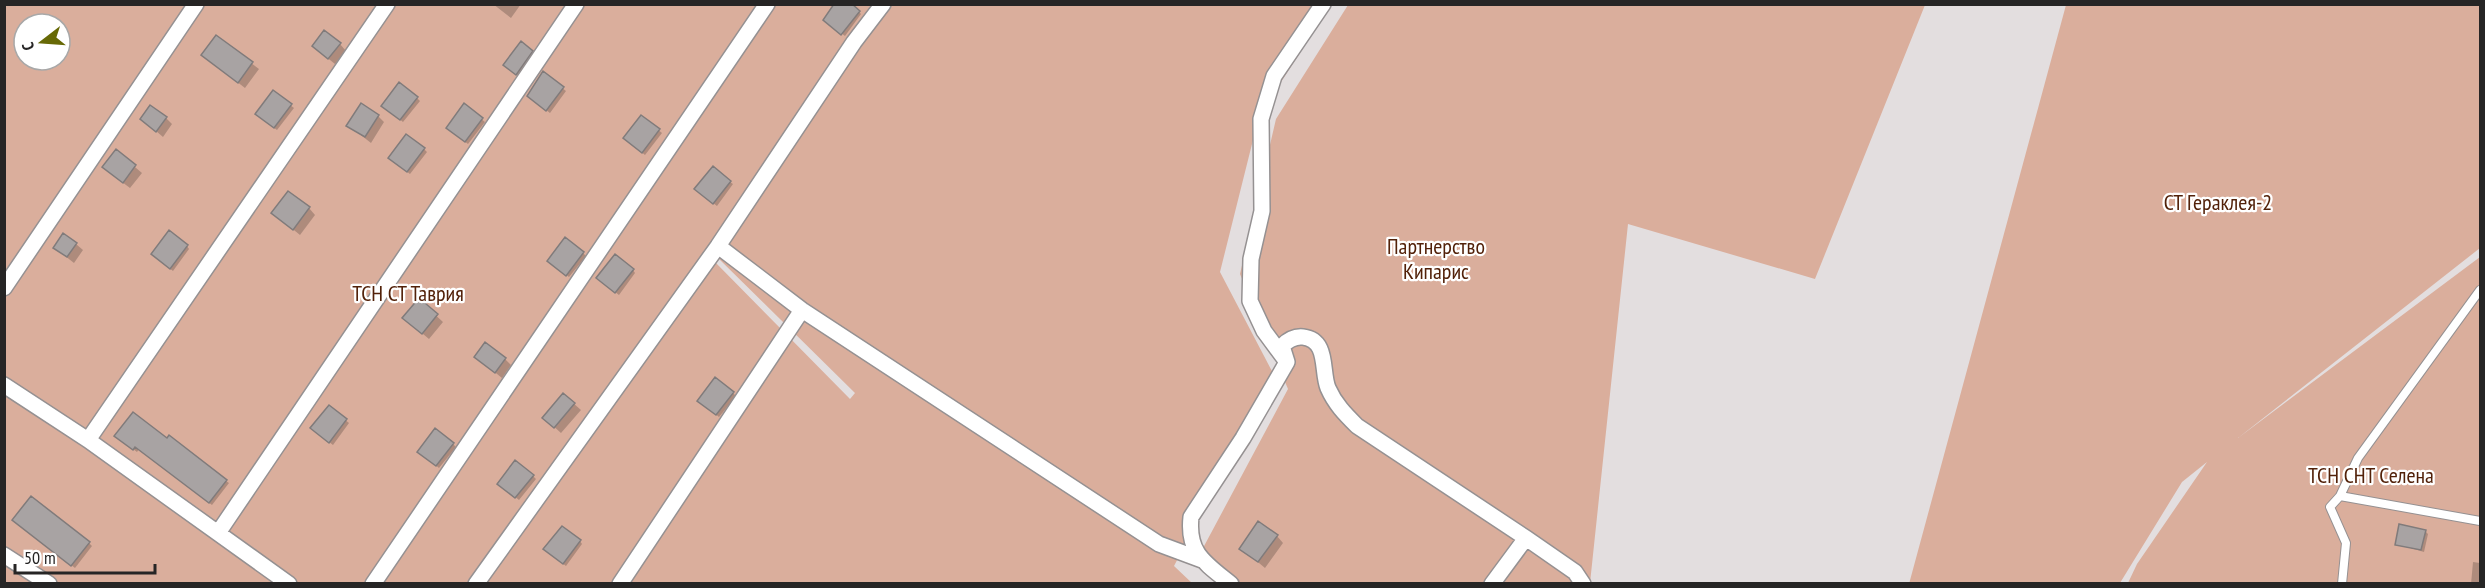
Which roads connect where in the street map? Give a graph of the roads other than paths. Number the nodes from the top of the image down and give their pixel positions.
1 (196, 4) edge
2 (387, 4) edge
3 (576, 4) edge
4 (767, 4) edge
5 (883, 4) edge
6 (1323, 4) edge
7 (718, 246) junction
8 (4, 288) edge
9 (2481, 290) edge
10 (802, 310) junction
11 (1287, 362) junction
12 (4, 385) edge
13 (88, 440) junction
14 (2340, 496) junction
15 (2481, 521) edge
16 (218, 533) junction
17 (1526, 538) junction
18 (4, 555) edge
19 (1202, 560) junction
20 (49, 584) edge
21 (289, 584) edge
22 (373, 584) edge
23 (476, 584) edge
24 (620, 584) edge
25 (1231, 584) edge
26 (1492, 584) edge
27 (1583, 584) edge
28 (2342, 584) edge

1 - 8 street
2 - 13 street
3 - 16 street
4 - 22 street
5 - 7 street
6 - 11 street
7 - 10 street
7 - 23 street
9 - 14 lane
10 - 19 street
10 - 24 street
11 - 17 street
11 - 19 street
12 - 13 street
13 - 16 street
14 - 15 lane
14 - 28 lane
16 - 21 street
17 - 26 street
17 - 27 street
18 - 20 street
19 - 25 street

